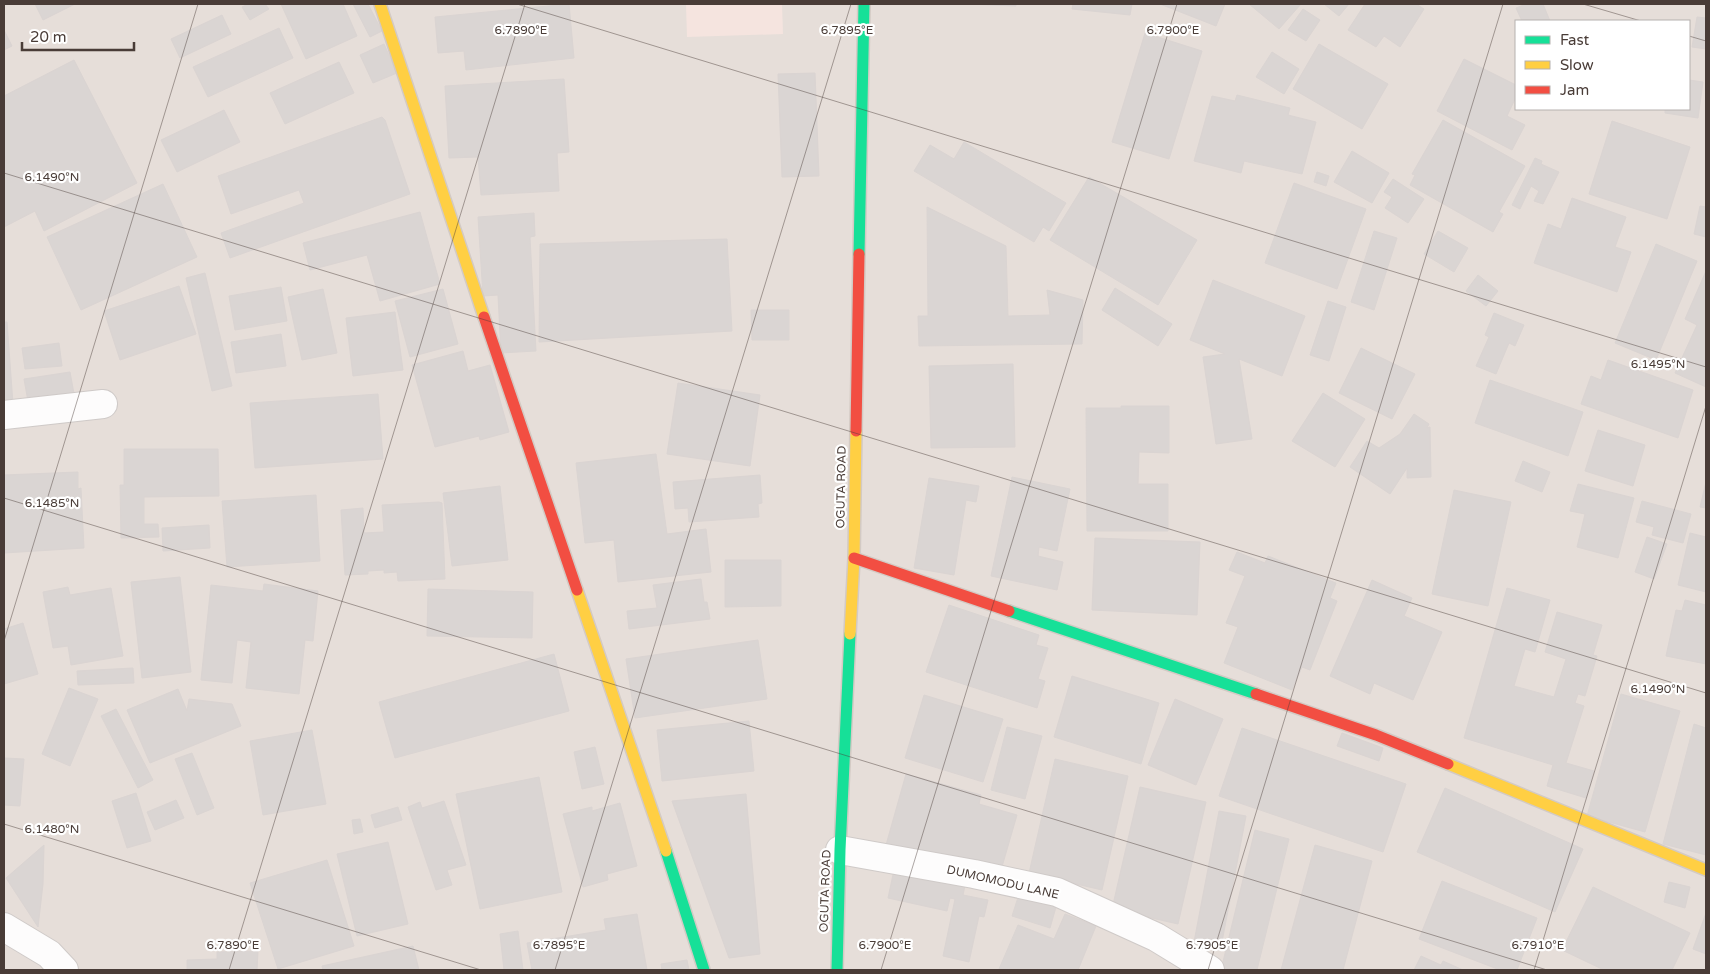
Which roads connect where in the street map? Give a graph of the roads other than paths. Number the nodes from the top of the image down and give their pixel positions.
1 (380, 4) edge
2 (864, 4) edge
3 (103, 404) dead end
4 (4, 415) edge
5 (854, 558) junction
6 (840, 850) junction
7 (1706, 870) edge
8 (4, 927) edge
9 (64, 970) edge
10 (704, 970) edge
11 (837, 970) edge
12 (1210, 970) edge

1 - 10 street
2 - 5 street, OGUTA ROAD
3 - 4 street
5 - 6 street, OGUTA ROAD
5 - 7 street
6 - 11 street, OGUTA ROAD
6 - 12 street, DUMOMODU LANE
8 - 9 street

